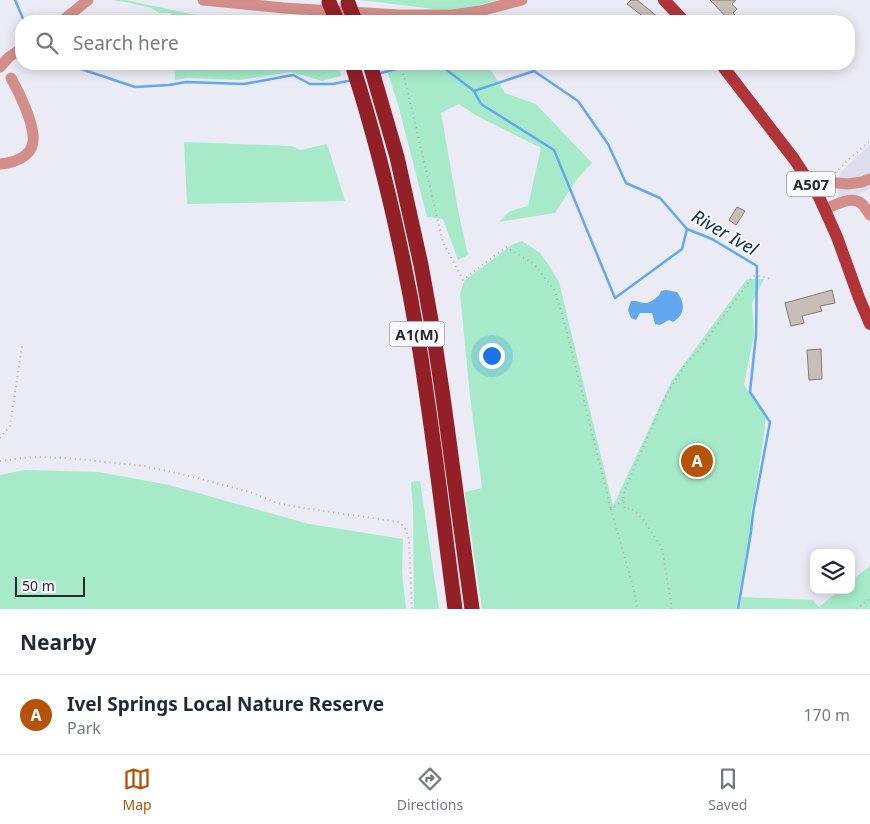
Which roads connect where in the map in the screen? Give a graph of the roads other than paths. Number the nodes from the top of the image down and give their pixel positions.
1 (88, 0) edge
2 (203, 0) edge
3 (522, 0) edge
4 (664, 0) edge
5 (329, 1) edge
6 (348, 1) edge
7 (69, 15) edge
8 (335, 15) edge
9 (353, 15) edge
10 (678, 15) edge
11 (15, 53) edge
12 (0, 67) edge
13 (354, 70) edge
14 (372, 70) edge
15 (726, 70) edge
16 (11, 78) dead end
17 (0, 164) edge
18 (870, 179) edge
19 (813, 188) junction
20 (825, 209) junction
21 (870, 215) edge
22 (870, 324) edge
23 (455, 609) edge
24 (472, 609) edge

1 - 7 street
2 - 3 street
4 - 10 main road
5 - 8 highway, bridge
6 - 9 highway, bridge
11 - 12 street
13 - 23 highway, A1(M)
14 - 24 highway, A1(M)
15 - 19 main road, A507
16 - 17 street
18 - 19 street
19 - 20 main road, A507
20 - 21 street
20 - 22 main road, A507

